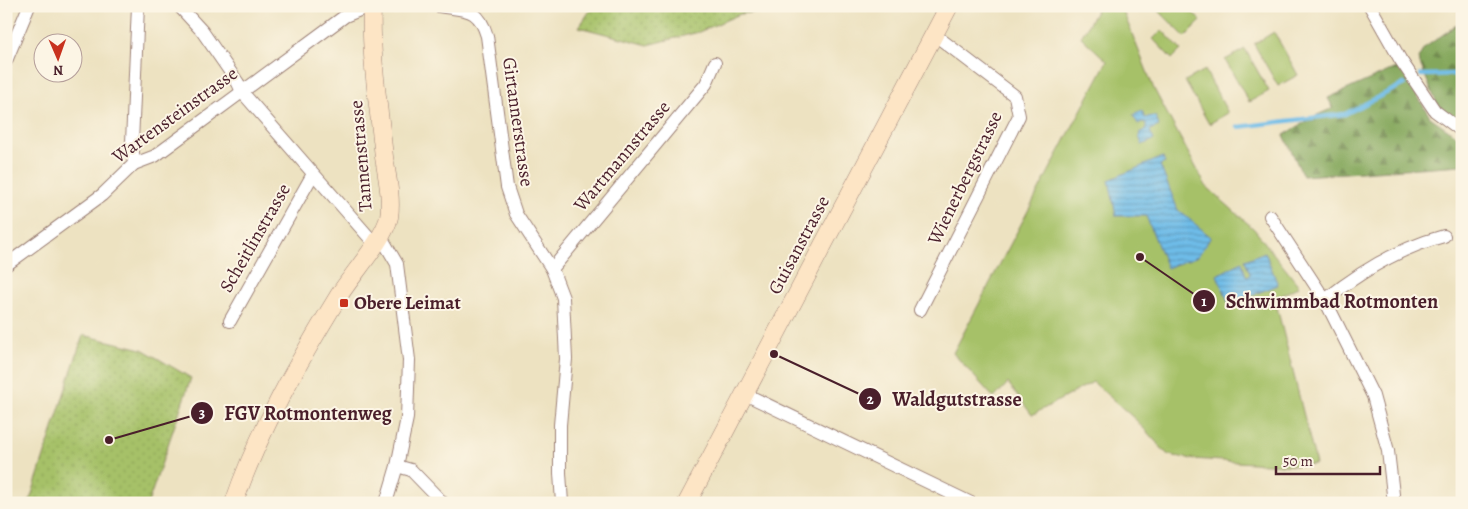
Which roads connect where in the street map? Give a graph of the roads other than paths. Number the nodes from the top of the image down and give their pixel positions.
1 (29, 6) edge
2 (138, 6) edge
3 (179, 6) edge
4 (439, 6) edge
5 (949, 6) edge
6 (1370, 6) edge
7 (372, 7) edge
8 (935, 35) junction
9 (6, 62) edge
10 (715, 63) dead end
11 (242, 92) junction
12 (1462, 131) edge
13 (134, 164) junction
14 (313, 174) junction
15 (1270, 216) dead end
16 (1444, 236) dead end
17 (377, 240) junction
18 (6, 265) edge
19 (552, 269) junction
20 (1325, 300) junction
21 (920, 310) dead end
22 (230, 321) dead end
23 (745, 394) junction
24 (397, 466) junction
25 (234, 503) edge
26 (386, 503) edge
27 (443, 503) edge
28 (562, 503) edge
29 (687, 503) edge
30 (971, 503) edge
31 (1394, 503) edge

1 - 9 street
2 - 13 street
3 - 11 street
4 - 19 street, Girtannerstrasse
5 - 8 street, Guisanstrasse
6 - 12 street
7 - 11 street, Wartensteinstrasse
7 - 17 street, Tannenstrasse
8 - 21 street, Wienerbergstrasse
8 - 23 street, Guisanstrasse
10 - 19 street, Wartmannstrasse
11 - 13 street, Wartensteinstrasse
11 - 14 street
13 - 18 street, Wartensteinstrasse
14 - 17 street
14 - 22 street, Scheitlinstrasse
15 - 20 street
16 - 20 street
17 - 24 street, Tannenstrasse
17 - 25 street
19 - 28 street, Girtannerstrasse
20 - 31 street
23 - 29 street, Guisanstrasse
23 - 30 street
24 - 26 street, Tannenstrasse
24 - 27 street

